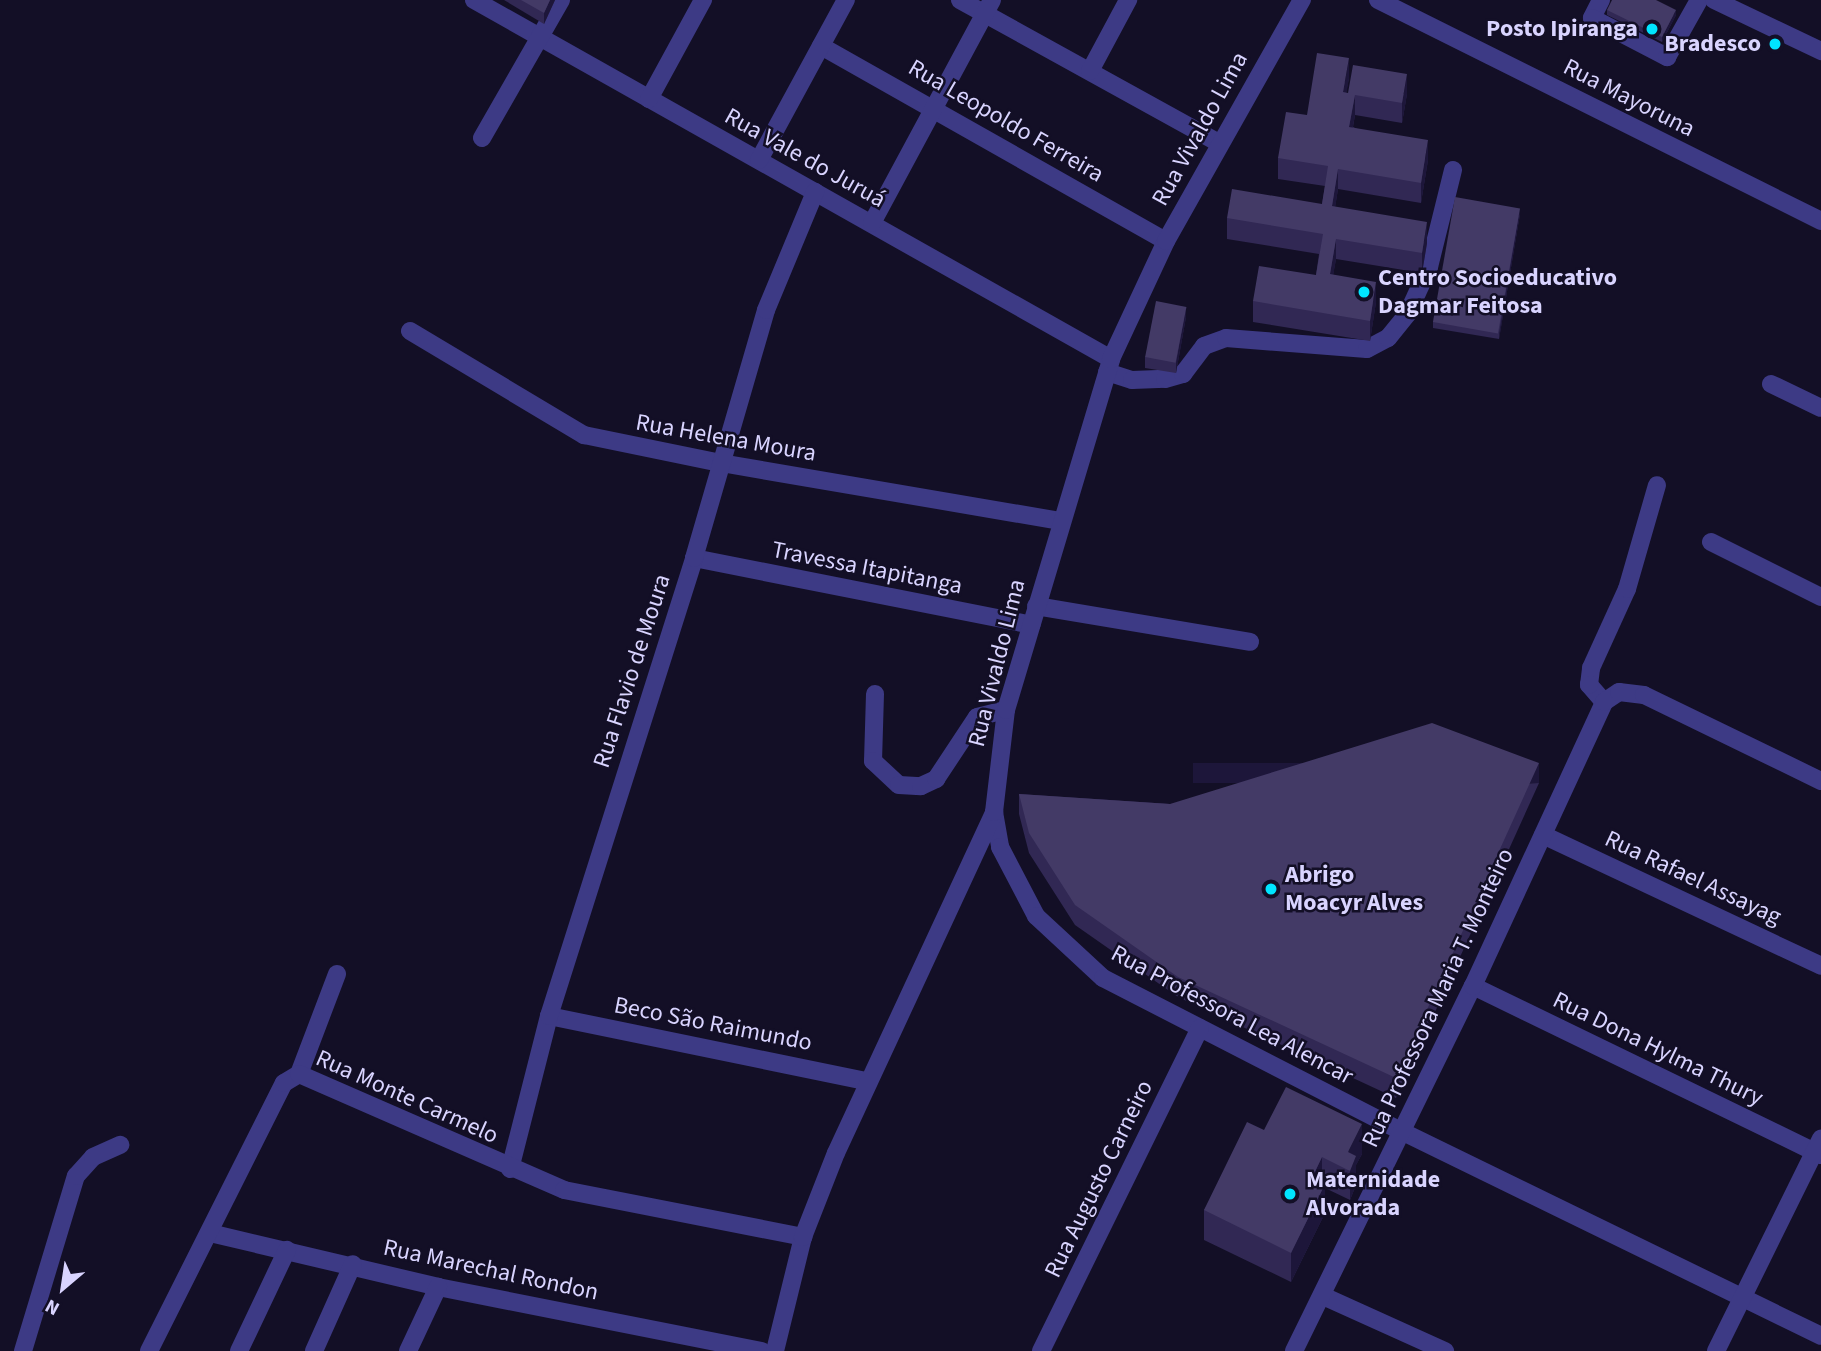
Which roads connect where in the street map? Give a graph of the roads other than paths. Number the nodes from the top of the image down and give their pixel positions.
1 (474, 0) edge
2 (561, 0) edge
3 (703, 0) edge
4 (846, 0) edge
5 (960, 0) edge
6 (1129, 0) edge
7 (1302, 0) edge
8 (1378, 0) edge
9 (1601, 0) edge
10 (1699, 0) edge
11 (1714, 0) edge
12 (1741, 6) edge
13 (988, 7) edge
14 (540, 40) junction
15 (821, 46) junction
16 (1821, 51) edge
17 (1090, 71) junction
18 (649, 99) junction
19 (933, 107) junction
20 (482, 138) dead end
21 (1219, 143) junction
22 (759, 160) junction
23 (1453, 170) dead end
24 (815, 192) junction
25 (1821, 221) edge
26 (872, 223) junction
27 (1166, 241) junction
28 (410, 331) dead end
29 (1109, 366) junction
30 (1771, 384) dead end
31 (1821, 408) edge
32 (721, 463) junction
33 (1657, 485) dead end
34 (1060, 521) junction
35 (1711, 542) dead end
36 (694, 558) junction
37 (1821, 597) edge
38 (1036, 606) junction
39 (1031, 625) junction
40 (1250, 642) dead end
41 (875, 694) dead end
42 (1604, 702) junction
43 (1006, 710) junction
44 (1821, 781) edge
45 (993, 812) junction
46 (1543, 835) junction
47 (1821, 966) edge
48 (337, 974) dead end
49 (1473, 986) junction
50 (548, 1016) junction
51 (1200, 1028) junction
52 (299, 1074) junction
53 (867, 1080) junction
54 (1403, 1132) junction
55 (120, 1145) dead end
56 (1819, 1149) edge
57 (510, 1169) junction
58 (210, 1233) junction
59 (803, 1237) junction
60 (287, 1250) junction
61 (353, 1264) junction
62 (438, 1287) junction
63 (1323, 1296) junction
64 (1743, 1297) junction
65 (1821, 1336) edge
66 (23, 1351) edge
67 (149, 1351) edge
68 (239, 1351) edge
69 (314, 1351) edge
70 (408, 1351) edge
71 (762, 1351) edge
72 (775, 1351) edge
73 (1041, 1351) edge
74 (1294, 1351) edge
75 (1445, 1351) edge
76 (1716, 1351) edge

1 - 14 street, Rua Vale do Juruá
2 - 14 street
3 - 18 street
4 - 15 street
5 - 13 street
6 - 17 street
7 - 21 street, Rua Vivaldo Lima
8 - 25 street, Rua Mayoruna
9 - 10 street
11 - 12 street
12 - 16 street
13 - 17 street
13 - 19 street
14 - 18 street, Rua Vale do Juruá
14 - 20 street
15 - 19 street, Rua Leopoldo Ferreira
15 - 22 street
17 - 21 street
18 - 22 street, Rua Vale do Juruá
19 - 26 street
19 - 27 street, Rua Leopoldo Ferreira
21 - 27 street, Rua Vivaldo Lima
22 - 24 street, Rua Vale do Juruá
23 - 29 street, Rua Vale do Juruá
24 - 26 street, Rua Vale do Juruá
24 - 32 street, Rua Flavio de Moura
26 - 29 street, Rua Vale do Juruá
27 - 29 street, Rua Vivaldo Lima
28 - 32 street, Rua Helena Moura
29 - 34 street, Rua Vivaldo Lima
30 - 31 street
32 - 34 street, Rua Helena Moura
32 - 36 street, Rua Flavio de Moura
33 - 42 street
34 - 38 street, Rua Vivaldo Lima
35 - 37 street
36 - 39 street, Travessa Itapitanga
36 - 50 street, Rua Flavio de Moura
38 - 39 street, Rua Vivaldo Lima
38 - 40 street
39 - 43 street, Rua Vivaldo Lima
41 - 43 street
42 - 44 street
42 - 46 street, Rua Professora Maria T. Monteiro
43 - 45 street, Rua Vivaldo Lima
45 - 51 street, Rua Professora Lea Alencar
45 - 53 street, Rua Vivaldo Lima
46 - 47 street, Rua Rafael Assayag
46 - 49 street, Rua Professora Maria T. Monteiro
48 - 52 street
49 - 54 street, Rua Professora Maria T. Monteiro
49 - 56 street, Rua Dona Hylma Thury
50 - 53 street, Beco São Raimundo
50 - 57 street, Rua Flavio de Moura
51 - 54 street, Rua Professora Lea Alencar
51 - 73 street, Rua Augusto Carneiro
52 - 57 street, Rua Monte Carmelo
52 - 58 street, Rua Monte Carmelo
53 - 59 street, Rua Vivaldo Lima
54 - 63 street, Rua Professora Maria T. Monteiro
54 - 64 street, Rua Professora Lea Alencar
55 - 66 street
56 - 64 street
57 - 59 street, Rua Monte Carmelo
58 - 60 street, Rua Marechal Rondon
58 - 67 street, Rua Monte Carmelo
59 - 72 street, Rua Vivaldo Lima
60 - 61 street, Rua Marechal Rondon
60 - 68 street
61 - 62 street, Rua Marechal Rondon
61 - 69 street
62 - 70 street
62 - 71 street, Rua Marechal Rondon
63 - 74 street, Rua Professora Maria T. Monteiro
63 - 75 street
64 - 65 street, Rua Professora Lea Alencar
64 - 76 street

